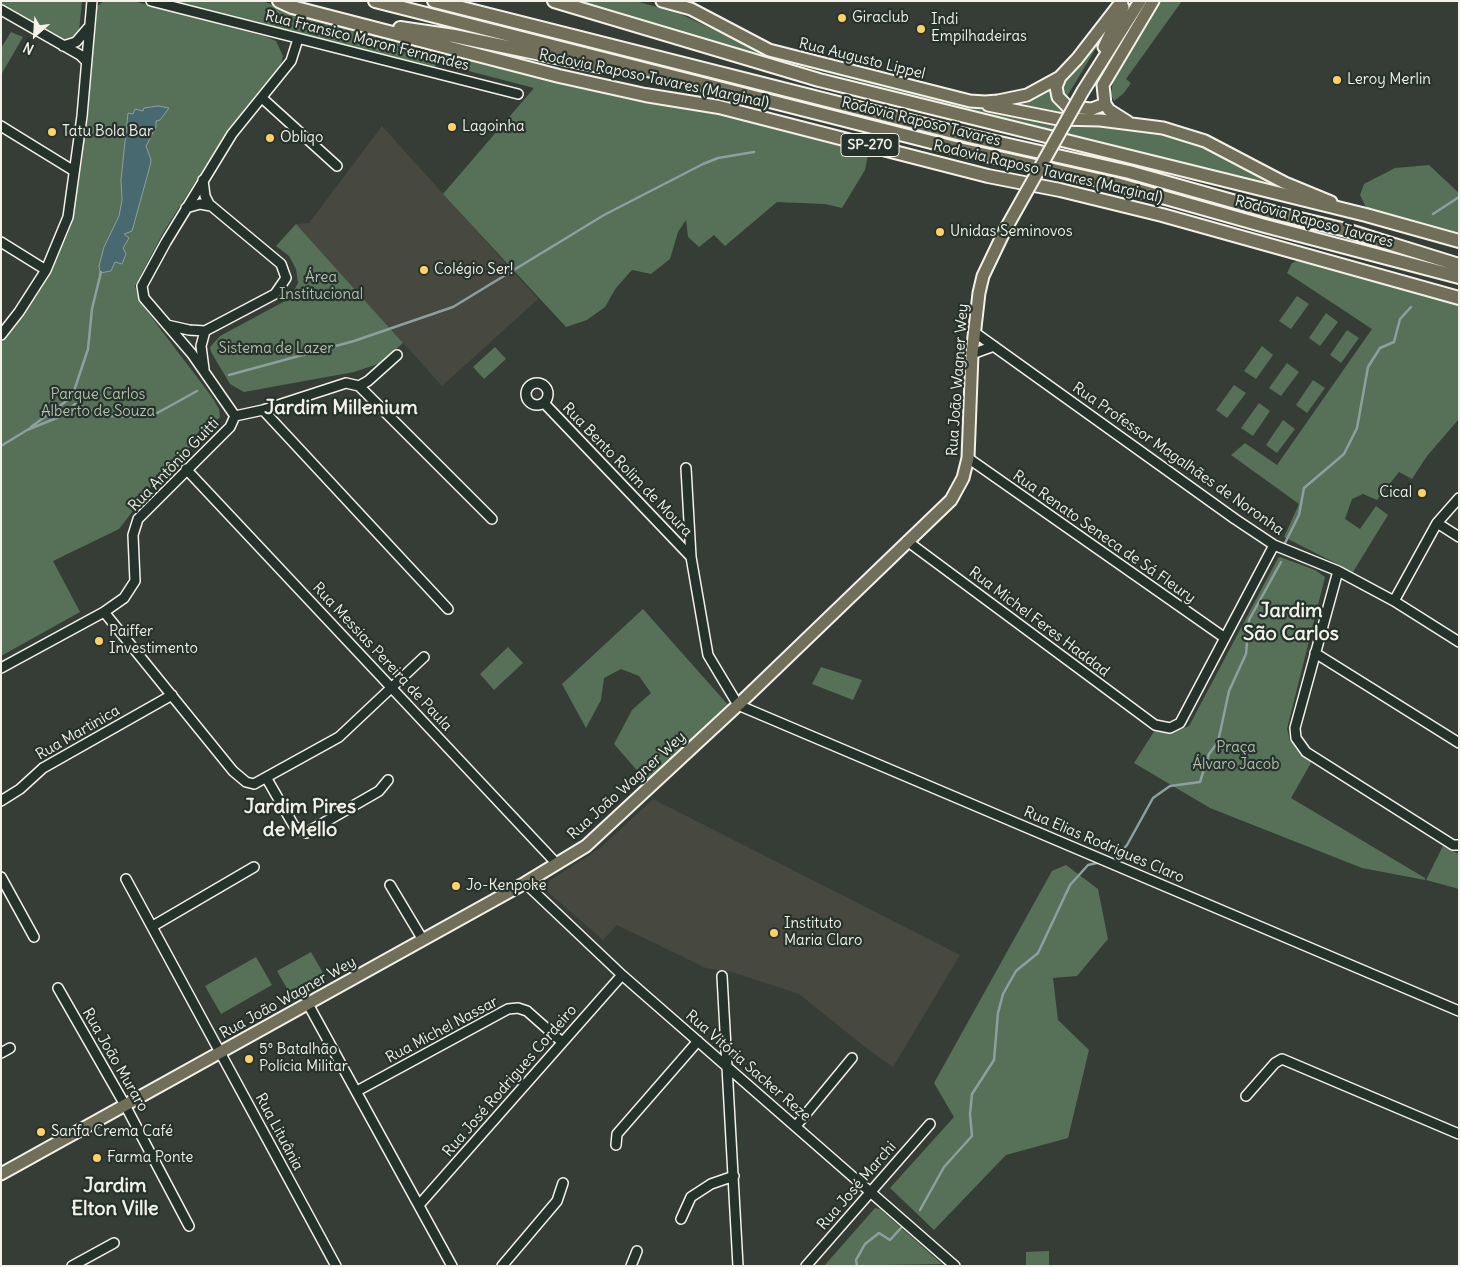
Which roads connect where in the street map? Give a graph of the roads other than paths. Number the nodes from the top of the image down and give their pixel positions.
1 (92, 1) edge
2 (151, 1) edge
3 (279, 1) edge
4 (375, 1) edge
5 (434, 1) edge
6 (554, 1) edge
7 (662, 1) edge
8 (1122, 1) edge
9 (1126, 1) edge
10 (1140, 1) edge
11 (1153, 1) edge
12 (1, 10) edge
13 (353, 23) junction
14 (89, 27) junction
15 (298, 39) junction
16 (63, 46) junction
17 (86, 61) junction
18 (1060, 77) junction
19 (1085, 88) junction
20 (518, 94) dead end
21 (262, 98) junction
22 (970, 101) junction
23 (772, 102) junction
24 (1105, 104) junction
25 (1132, 124) junction
26 (1, 126) edge
27 (337, 166) dead end
28 (74, 171) junction
29 (203, 180) junction
30 (212, 206) junction
31 (186, 208) junction
32 (1366, 216) junction
33 (1459, 241) edge
34 (1, 242) edge
35 (1441, 260) junction
36 (1459, 261) edge
37 (1459, 265) edge
38 (46, 270) junction
39 (1459, 277) edge
40 (1459, 298) edge
41 (167, 325) junction
42 (205, 331) junction
43 (974, 332) junction
44 (1, 335) edge
45 (994, 346) junction
46 (972, 354) junction
47 (397, 355) dead end
48 (205, 372) junction
49 (359, 386) junction
50 (544, 403) dead end
51 (263, 410) junction
52 (236, 416) junction
53 (968, 458) junction
54 (686, 468) dead end
55 (186, 469) junction
56 (1459, 498) edge
57 (492, 519) dead end
58 (1437, 524) junction
59 (1459, 537) edge
60 (907, 541) junction
61 (1274, 545) junction
62 (691, 556) junction
63 (1338, 571) junction
64 (1394, 601) junction
65 (448, 609) dead end
66 (104, 612) junction
67 (1225, 638) junction
68 (1459, 642) edge
69 (1315, 653) junction
70 (424, 657) dead end
71 (1, 668) edge
72 (392, 688) junction
73 (172, 694) junction
74 (738, 705) junction
75 (1459, 743) edge
76 (267, 779) junction
77 (388, 780) dead end
78 (1, 801) edge
79 (1456, 845) edge
80 (557, 864) junction
81 (254, 867) dead end
82 (1, 877) edge
83 (126, 879) dead end
84 (525, 883) junction
85 (390, 885) dead end
86 (152, 926) junction
87 (34, 937) dead end
88 (423, 940) junction
89 (622, 975) junction
90 (722, 976) dead end
91 (58, 988) dead end
92 (308, 1004) junction
93 (1459, 1011) edge
94 (698, 1041) junction
95 (562, 1042) junction
96 (10, 1048) dead end
97 (220, 1052) junction
98 (1, 1053) edge
99 (852, 1058) dead end
100 (726, 1066) junction
101 (357, 1091) junction
102 (1246, 1096) dead end
103 (125, 1105) junction
104 (930, 1124) dead end
105 (796, 1126) junction
106 (1459, 1134) edge
107 (616, 1145) dead end
108 (1, 1174) edge
109 (734, 1176) junction
110 (563, 1183) dead end
111 (870, 1192) junction
112 (419, 1205) junction
113 (681, 1219) dead end
114 (189, 1226) dead end
115 (114, 1243) dead end
116 (637, 1251) dead end
117 (72, 1266) edge
118 (336, 1266) edge
119 (452, 1266) edge
120 (502, 1266) edge
121 (631, 1266) edge
122 (738, 1266) edge
123 (806, 1266) edge
124 (955, 1266) edge

1 - 14 street
2 - 15 street, Rua Fransico Moron Fernandes
3 - 13 highway, Rodovia Raposo Tavares (Marginal) / SP-270
4 - 23 highway, Rodovia Raposo Tavares / SP-270
5 - 35 highway, Rodovia Raposo Tavares / SP-270
6 - 32 highway
7 - 22 main road, Rua Augusto Lippel
8 - 18 main road, Rua Augusto Lippel
9 - 19 main road
10 - 19 main road
11 - 24 main road
12 - 16 street
13 - 23 highway
13 - 40 highway, Rodovia Raposo Tavares (Marginal) / SP-270
14 - 16 street
14 - 17 street
15 - 20 street, Rua Fransico Moron Fernandes
15 - 21 street
16 - 17 street
17 - 28 street
18 - 22 main road, Rua Augusto Lippel
18 - 24 main road
19 - 43 main road, Rua João Wagner Wey, bridge
21 - 27 street
21 - 29 street
22 - 25 main road
23 - 39 highway, Rodovia Raposo Tavares / SP-270
24 - 25 main road
25 - 32 main road
26 - 28 street
28 - 38 street
29 - 30 street
29 - 31 street
30 - 31 street
30 - 42 street
31 - 41 street
32 - 33 highway
34 - 38 street
35 - 36 highway
35 - 37 highway, Rodovia Raposo Tavares / SP-270
38 - 44 street
41 - 42 street
41 - 48 street
42 - 48 street
43 - 45 street, Rua Professor Magalhães de Noronha
43 - 46 main road, Rua João Wagner Wey
45 - 46 street
45 - 61 street, Rua Professor Magalhães de Noronha
46 - 53 main road, Rua João Wagner Wey
47 - 49 street
48 - 52 street
49 - 51 street
49 - 57 street
50 - 62 street, Rua Bento Rolim de Moura
51 - 52 street
51 - 65 street
52 - 55 street, Rua Antônio Guitti
53 - 60 main road, Rua João Wagner Wey
53 - 67 street, Rua Renato Seneca de Sá Fleury
54 - 62 street
55 - 66 street, Rua Antônio Guitti
55 - 72 street, Rua Messias Pereira de Paula
56 - 58 street
58 - 59 street
58 - 64 street
60 - 67 street, Rua Michel Feres Haddad
60 - 74 main road, Rua João Wagner Wey
61 - 63 street, Rua Professor Magalhães de Noronha
61 - 67 street
62 - 74 street
63 - 64 street, Rua Professor Magalhães de Noronha
63 - 69 street
64 - 68 street, Rua Professor Magalhães de Noronha
66 - 71 street, Rua Antônio Guitti
66 - 73 street
69 - 75 street
69 - 79 street
70 - 72 street
72 - 76 street
72 - 80 street, Rua Messias Pereira de Paula
73 - 76 street
73 - 78 street, Rua Martinica
74 - 80 main road, Rua João Wagner Wey
74 - 93 street, Rua Elias Rodrigues Claro
76 - 77 street
80 - 84 main road, Rua João Wagner Wey
81 - 86 street
82 - 87 street
83 - 86 street, Rua Lituânia
84 - 88 main road, Rua João Wagner Wey
84 - 89 street, Rua Vitória Sacker Reze
85 - 88 street
86 - 97 street, Rua Lituânia
88 - 92 main road, Rua João Wagner Wey
89 - 94 street, Rua Vitória Sacker Reze
89 - 95 street, Rua José Rodrigues Cordeiro
90 - 100 street
91 - 103 street, Rua João Muraro
92 - 97 main road, Rua João Wagner Wey
92 - 101 street
94 - 100 street, Rua Vitória Sacker Reze
94 - 107 street
95 - 101 street, Rua Michel Nassar
95 - 112 street, Rua José Rodrigues Cordeiro
96 - 98 street
97 - 103 main road, Rua João Wagner Wey
97 - 118 street, Rua Lituânia
99 - 105 street
100 - 105 street, Rua Vitória Sacker Reze
100 - 109 street
101 - 112 street
102 - 106 street
103 - 108 main road, Rua João Wagner Wey
103 - 114 street, Rua João Muraro
104 - 111 street, Rua José Marchi
105 - 111 street, Rua Vitória Sacker Reze
109 - 113 street
109 - 122 street
110 - 120 street
111 - 123 street, Rua José Marchi
111 - 124 street, Rua Vitória Sacker Reze
112 - 119 street
115 - 117 street
116 - 121 street

